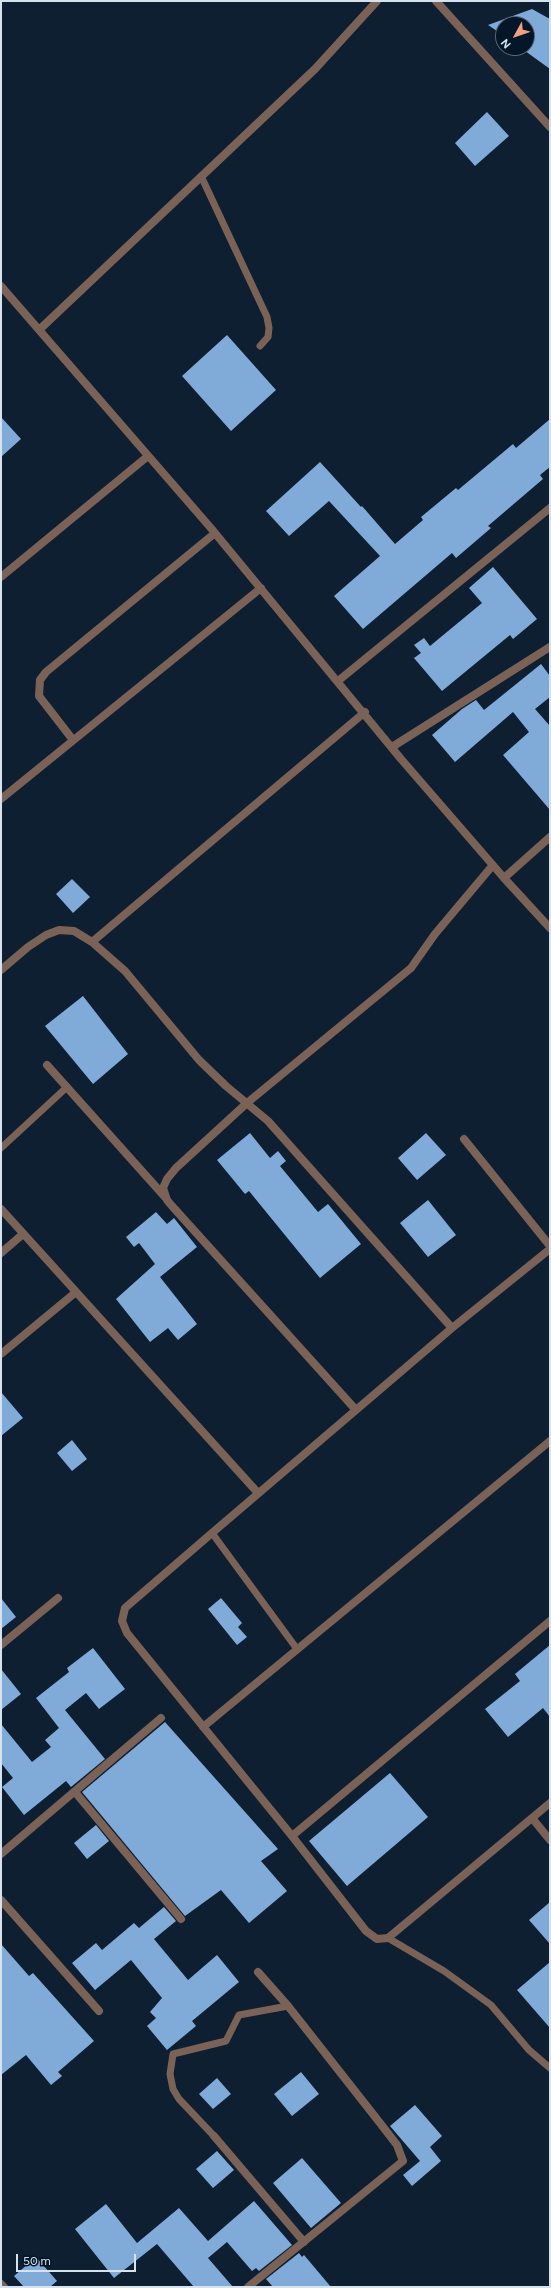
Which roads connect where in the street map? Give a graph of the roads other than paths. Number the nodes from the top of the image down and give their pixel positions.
1 (377, 1) edge
2 (436, 1) edge
3 (550, 127) edge
4 (201, 176) junction
5 (1, 286) edge
6 (39, 330) junction
7 (260, 346) dead end
8 (148, 456) junction
9 (550, 508) edge
10 (215, 534) junction
11 (1, 577) edge
12 (260, 588) junction
13 (550, 647) edge
14 (338, 681) junction
15 (365, 712) junction
16 (73, 740) junction
17 (392, 747) junction
18 (1, 799) edge
19 (550, 837) edge
20 (493, 865) junction
21 (504, 878) junction
22 (550, 928) edge
23 (92, 942) junction
24 (1, 970) edge
25 (47, 1065) dead end
26 (67, 1087) junction
27 (247, 1103) junction
28 (464, 1139) dead end
29 (1, 1148) edge
30 (166, 1200) junction
31 (1, 1209) edge
32 (23, 1234) junction
33 (550, 1248) edge
34 (1, 1253) edge
35 (550, 1256) edge
36 (537, 1259) junction
37 (76, 1292) junction
38 (452, 1328) junction
39 (1, 1354) edge
40 (356, 1410) junction
41 (550, 1441) edge
42 (258, 1493) junction
43 (212, 1533) junction
44 (58, 1598) dead end
45 (550, 1621) edge
46 (1, 1645) edge
47 (297, 1650) junction
48 (161, 1718) dead end
49 (203, 1727) junction
50 (75, 1792) junction
51 (550, 1803) edge
52 (532, 1818) junction
53 (292, 1836) junction
54 (550, 1840) edge
55 (1, 1854) edge
56 (1, 1900) edge
57 (181, 1919) dead end
58 (388, 1938) junction
59 (258, 1972) dead end
60 (288, 2006) junction
61 (100, 2011) dead end
62 (550, 2068) edge
63 (214, 2136) joint
64 (304, 2242) junction
65 (1, 2284) edge
66 (4, 2287) edge
67 (248, 2287) edge

1 - 4 street
2 - 3 street
4 - 6 street
4 - 7 lane
5 - 6 street
6 - 8 street
8 - 10 street
8 - 11 street
9 - 14 street
10 - 12 street
10 - 16 street
12 - 14 street
12 - 16 street
13 - 17 street
14 - 15 street
15 - 17 street
15 - 23 street
16 - 18 street
17 - 20 street
19 - 21 street
20 - 21 street
20 - 27 street
21 - 22 street
23 - 24 street
23 - 27 street
25 - 26 street
26 - 29 lane
26 - 30 street
27 - 30 street
27 - 38 street
28 - 33 street
30 - 40 street
31 - 32 street
32 - 34 street
32 - 37 street
33 - 36 street
35 - 36 lane
36 - 38 street
37 - 39 street
37 - 42 street
38 - 40 street
40 - 42 street
41 - 47 street
42 - 43 street
43 - 47 lane
43 - 49 street
44 - 46 street
45 - 53 street
47 - 49 street
48 - 50 street
49 - 53 street
50 - 55 street
50 - 57 street
51 - 52 street
52 - 54 street
52 - 58 street
53 - 58 street
56 - 61 street
58 - 62 lane
59 - 60 street
60 - 63 lane
60 - 64 street
63 - 64 street
64 - 67 street
65 - 66 street

